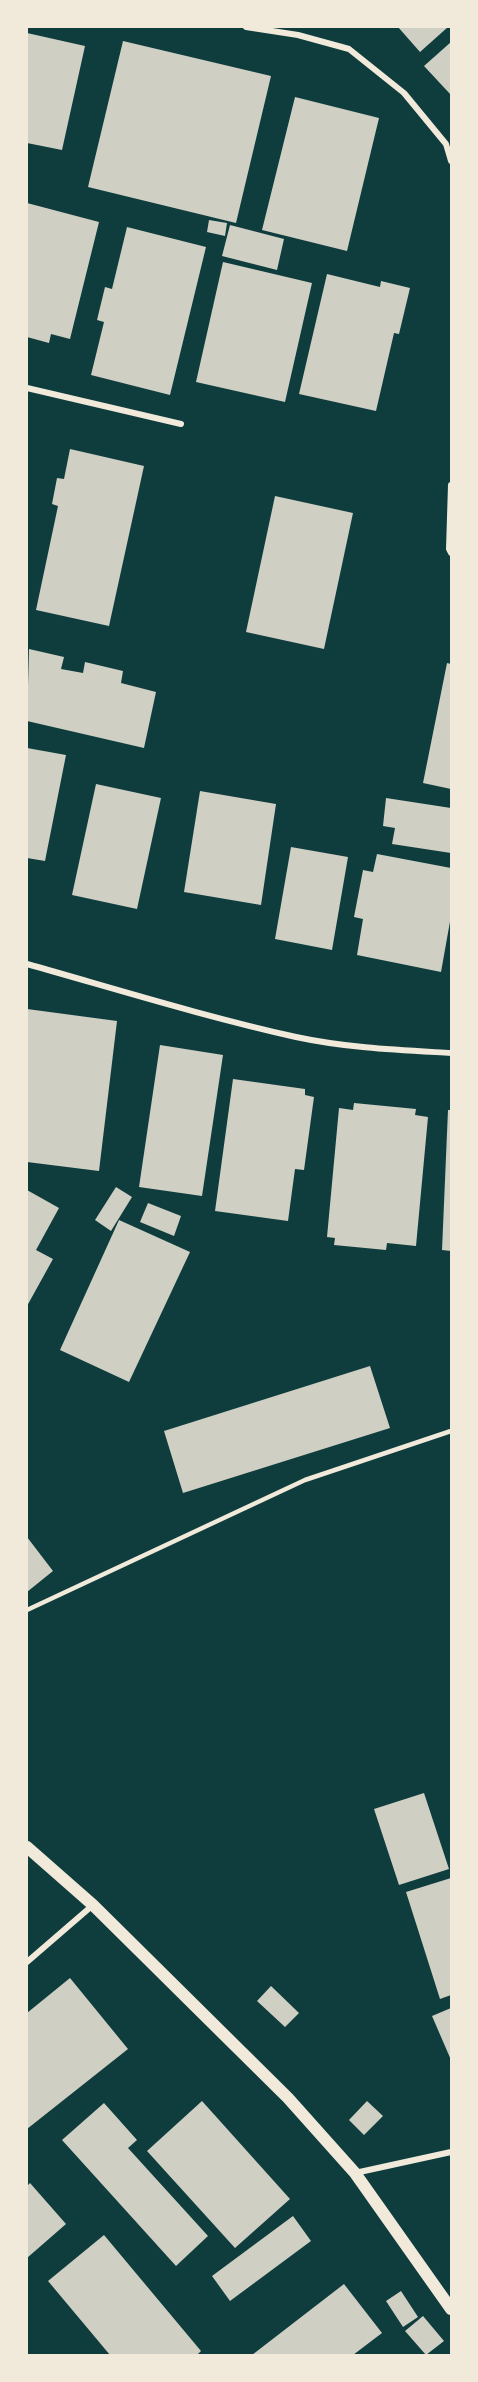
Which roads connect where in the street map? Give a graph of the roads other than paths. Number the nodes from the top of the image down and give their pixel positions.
1 (246, 27) edge
2 (451, 161) edge
3 (27, 388) edge
4 (181, 424) dead end
5 (451, 485) edge
6 (451, 553) edge
7 (27, 964) edge
8 (451, 1053) edge
9 (451, 1431) edge
10 (27, 1610) edge
11 (27, 1846) edge
12 (93, 1905) junction
13 (27, 1962) edge
14 (451, 2152) edge
15 (355, 2173) junction
16 (451, 2309) edge

1 - 2 street
3 - 4 street
5 - 6 street
7 - 8 street
9 - 10 lane
11 - 12 main road
12 - 13 street
12 - 15 main road
14 - 15 street
15 - 16 main road

